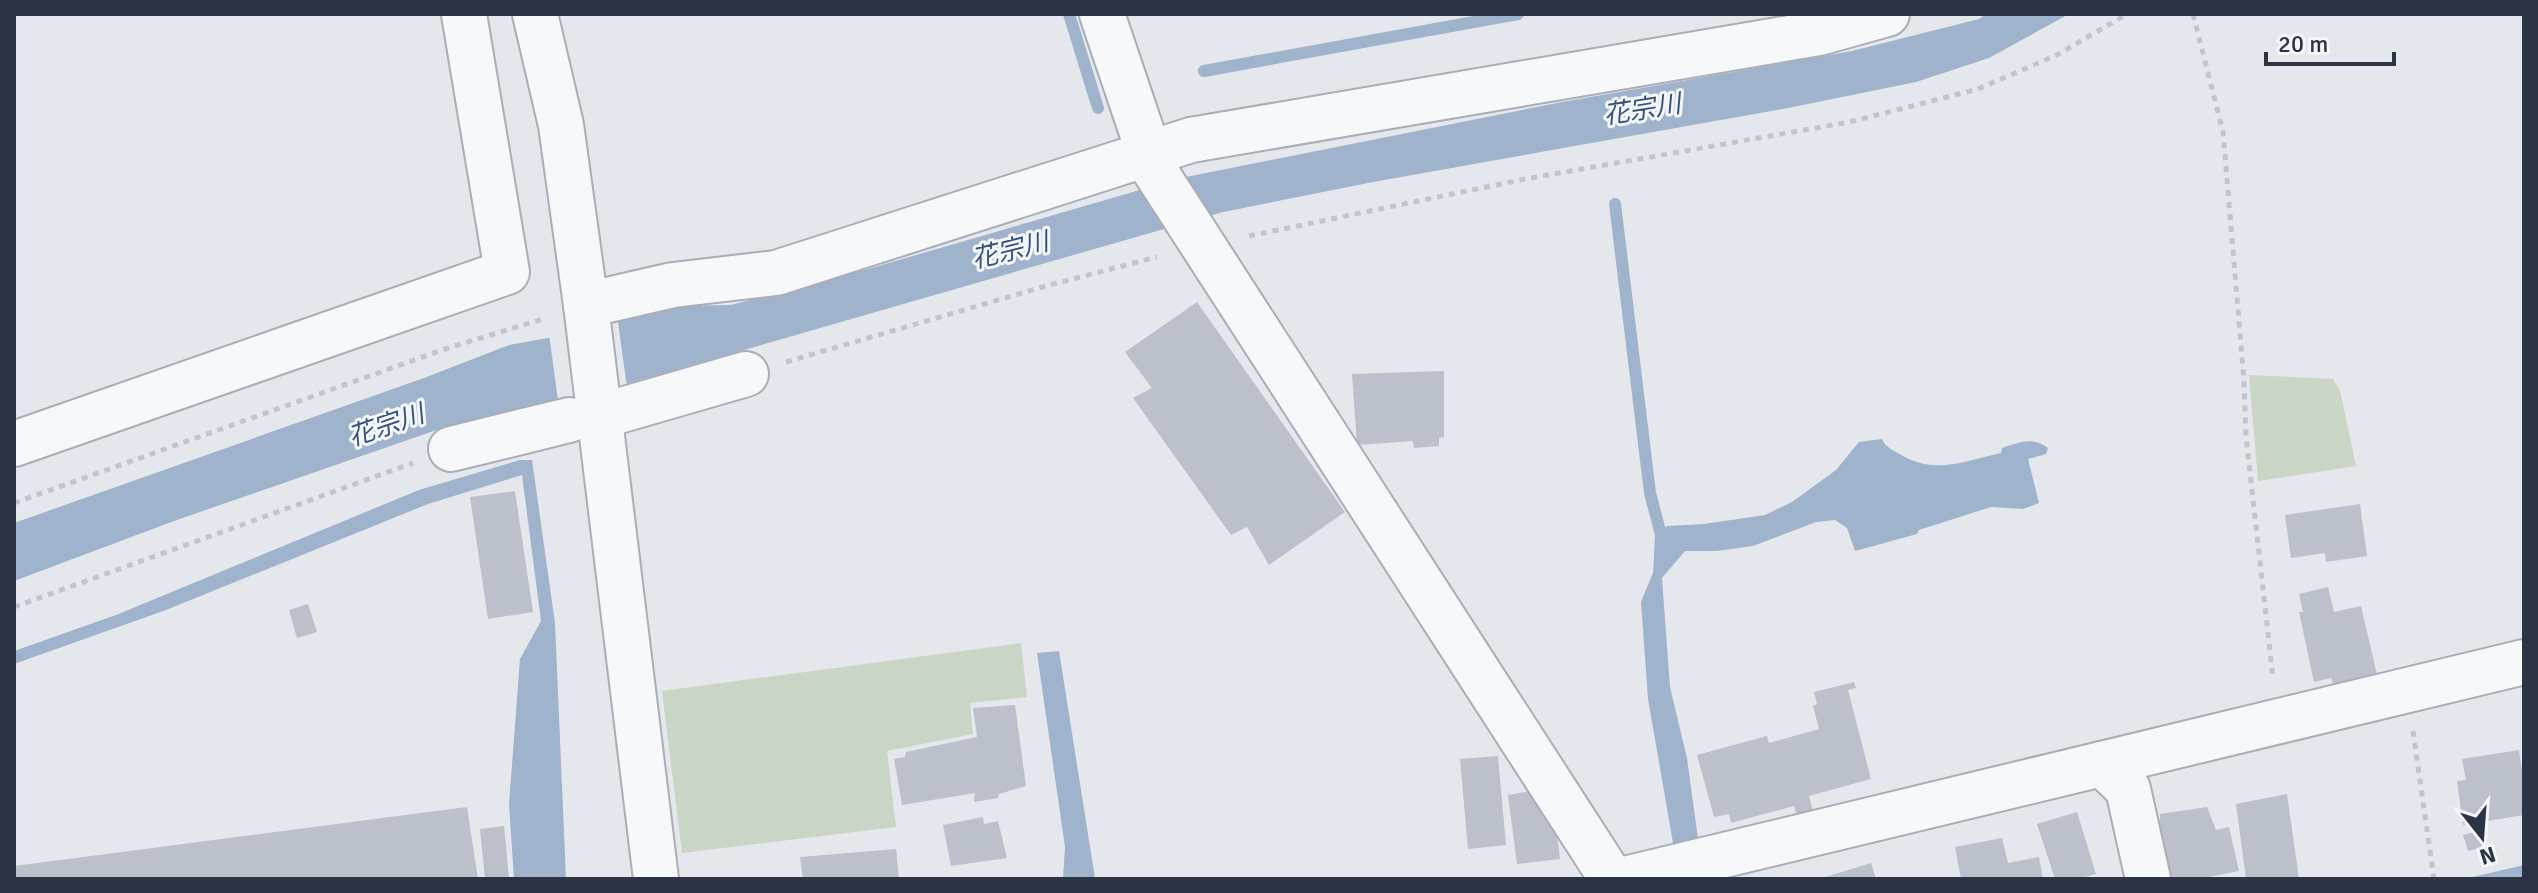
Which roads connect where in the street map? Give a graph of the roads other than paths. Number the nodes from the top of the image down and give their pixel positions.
1 (464, 14) edge
2 (535, 14) edge
3 (1102, 14) edge
4 (1887, 14) edge
5 (1152, 162) junction
6 (577, 312) junction
7 (746, 374) road end
8 (590, 414) junction
9 (14, 444) edge
10 (451, 449) road end
11 (2524, 662) edge
12 (2102, 764) junction
13 (656, 879) edge
14 (1612, 879) edge
15 (1625, 879) edge
16 (2148, 879) edge

1 - 9 street
2 - 6 street
3 - 5 street
4 - 5 street
5 - 6 street
5 - 14 street
6 - 8 street
7 - 8 street
8 - 10 street
8 - 13 street
11 - 12 street
12 - 15 street
12 - 16 street

